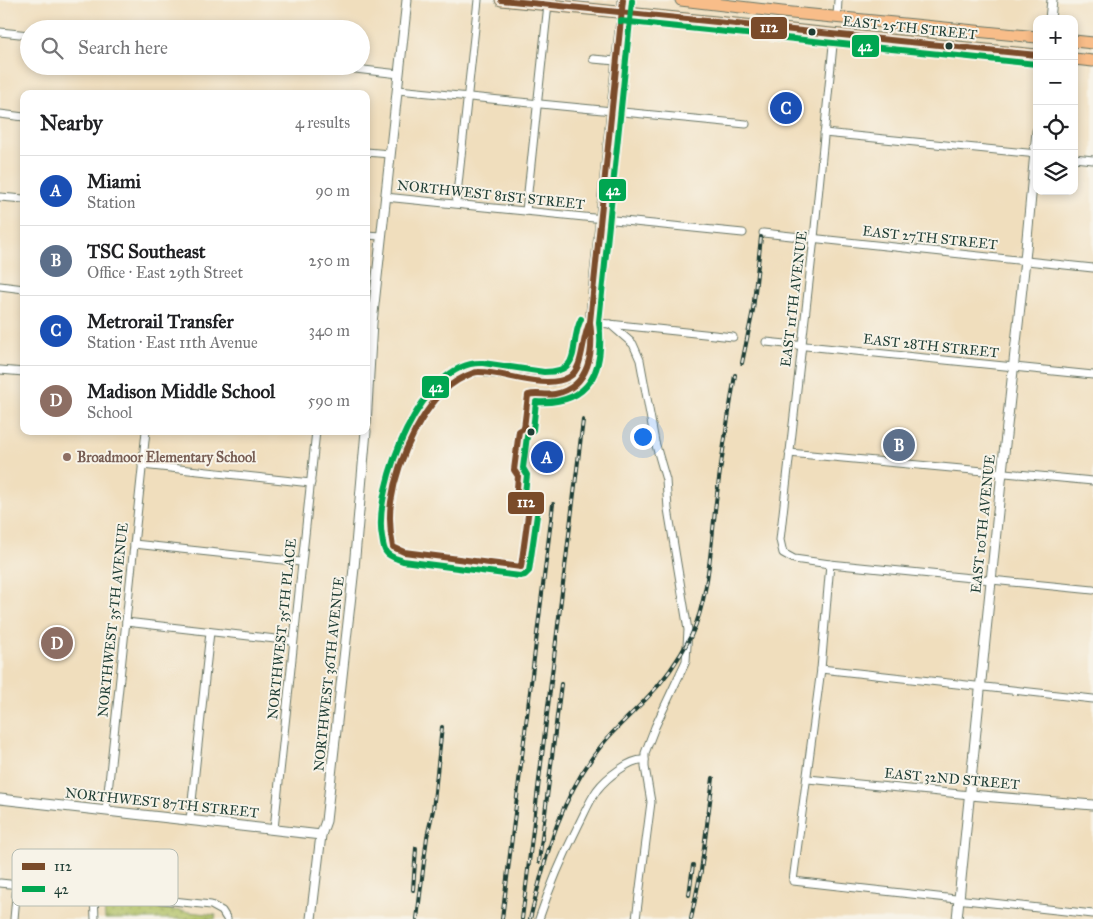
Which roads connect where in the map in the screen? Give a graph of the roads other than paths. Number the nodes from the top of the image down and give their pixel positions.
1 (407, 0) edge
2 (478, 0) edge
3 (501, 0) edge
4 (623, 0) edge
5 (681, 0) edge
6 (838, 0) edge
7 (1052, 0) edge
8 (548, 4) junction
9 (621, 12) junction
10 (1050, 15) edge
11 (837, 17) junction
12 (918, 25) junction
13 (0, 32) edge
14 (20, 34) edge
15 (834, 35) junction
16 (1033, 37) edge
17 (1078, 41) edge
18 (1093, 43) edge
19 (917, 44) junction
20 (1033, 55) edge
21 (593, 58) dead end
22 (1078, 59) edge
23 (1093, 61) edge
24 (616, 62) junction
25 (370, 71) edge
26 (400, 74) junction
27 (398, 90) junction
28 (467, 96) junction
29 (539, 103) junction
30 (611, 111) junction
31 (0, 114) edge
32 (20, 116) edge
33 (746, 124) dead end
34 (824, 133) junction
35 (370, 152) edge
36 (390, 154) junction
37 (1033, 154) edge
38 (1078, 158) edge
39 (1093, 160) edge
40 (1033, 175) edge
41 (0, 197) edge
42 (385, 197) junction
43 (20, 200) edge
44 (456, 203) junction
45 (526, 210) junction
46 (600, 218) junction
47 (743, 233) dead end
48 (764, 233) dead end
49 (370, 235) edge
50 (381, 236) junction
51 (814, 238) junction
52 (1025, 260) junction
53 (1093, 268) edge
54 (0, 286) edge
55 (20, 288) edge
56 (370, 315) edge
57 (590, 322) junction
58 (610, 324) junction
59 (733, 337) dead end
60 (766, 342) dead end
61 (801, 345) junction
62 (1013, 367) junction
63 (0, 370) edge
64 (20, 372) edge
65 (469, 374) dead end
66 (1093, 375) edge
67 (528, 395) dead end
68 (146, 435) edge
69 (316, 435) edge
70 (366, 435) edge
71 (789, 453) junction
72 (142, 465) junction
73 (1002, 472) junction
74 (1093, 482) edge
75 (311, 483) junction
76 (134, 544) junction
77 (301, 562) junction
78 (830, 564) junction
79 (991, 579) junction
80 (1093, 590) edge
81 (126, 622) junction
82 (210, 632) junction
83 (293, 641) junction
84 (821, 669) junction
85 (981, 686) junction
86 (1093, 699) edge
87 (645, 760) junction
88 (808, 778) junction
89 (970, 795) junction
90 (0, 799) edge
91 (1093, 805) edge
92 (106, 811) junction
93 (190, 820) junction
94 (274, 829) junction
95 (322, 835) junction
96 (960, 899) junction
97 (178, 902) edge
98 (15, 906) edge
99 (94, 906) edge
100 (1093, 914) edge
101 (226, 918) edge
102 (14, 919) edge
103 (95, 919) edge
104 (311, 919) edge
105 (539, 919) edge
106 (636, 919) edge
107 (957, 919) edge

1 - 26 street
2 - 28 street
3 - 8 main road, EAST 25TH STREET
4 - 9 street
5 - 11 main road
6 - 11 street
7 - 10 street
8 - 9 main road, EAST 25TH STREET
8 - 29 street
9 - 15 main road, EAST 25TH STREET
9 - 24 street
11 - 12 main road
12 - 16 main road
12 - 19 main road
13 - 14 street
15 - 19 main road, EAST 25TH STREET
15 - 34 street, EAST 11TH AVENUE
17 - 18 main road
19 - 20 main road, EAST 25TH STREET
21 - 24 street
22 - 23 main road
24 - 30 street
25 - 26 street
26 - 27 street
27 - 28 street
27 - 36 street
28 - 29 street
28 - 44 street
29 - 30 street
29 - 45 street
30 - 33 street
30 - 46 street
31 - 32 street
34 - 37 street
34 - 51 street, EAST 11TH AVENUE
35 - 36 street
36 - 42 street
38 - 39 street
40 - 52 street, EAST 10TH AVENUE
41 - 43 street
42 - 44 street, NORTHWEST 81ST STREET
42 - 50 street
44 - 45 street, NORTHWEST 81ST STREET
45 - 46 street, NORTHWEST 81ST STREET
46 - 47 street, NORTHWEST 81ST STREET
46 - 57 street
48 - 51 street, EAST 27TH STREET
49 - 50 street
50 - 56 street
51 - 52 street, EAST 27TH STREET
51 - 61 street, EAST 11TH AVENUE
52 - 53 street, EAST 27TH STREET
52 - 62 street, EAST 10TH AVENUE
54 - 55 street
57 - 58 street
57 - 65 street
57 - 67 street
58 - 59 street
58 - 87 street
60 - 61 street, EAST 28TH STREET
61 - 62 street, EAST 28TH STREET
61 - 71 street, EAST 11TH AVENUE
62 - 66 street, EAST 28TH STREET
62 - 73 street, EAST 10TH AVENUE
63 - 64 street
68 - 72 street, NORTHWEST 35TH AVENUE
69 - 75 street, NORTHWEST 35TH PLACE
70 - 95 street, NORTHWEST 36TH AVENUE
71 - 73 street
71 - 78 street, EAST 11TH AVENUE
72 - 75 street
72 - 76 street, NORTHWEST 35TH AVENUE
73 - 74 street
73 - 79 street, EAST 10TH AVENUE
75 - 77 street, NORTHWEST 35TH PLACE
76 - 77 street
76 - 81 street, NORTHWEST 35TH AVENUE
77 - 83 street, NORTHWEST 35TH PLACE
78 - 79 street
78 - 84 street
79 - 80 street
79 - 85 street, EAST 10TH AVENUE
81 - 82 street
81 - 92 street, NORTHWEST 35TH AVENUE
82 - 83 street
82 - 93 street
83 - 94 street, NORTHWEST 35TH PLACE
84 - 85 street
84 - 88 street
85 - 86 street
85 - 89 street, EAST 10TH AVENUE
87 - 105 street
87 - 106 street
88 - 89 street, EAST 32ND STREET
88 - 96 street
89 - 91 street, EAST 32ND STREET
89 - 96 street, EAST 10TH AVENUE
90 - 92 street, NORTHWEST 87TH STREET
92 - 93 street, NORTHWEST 87TH STREET
93 - 94 street, NORTHWEST 87TH STREET
94 - 95 street, NORTHWEST 87TH STREET
95 - 104 street, NORTHWEST 36TH AVENUE
96 - 100 street
96 - 107 street, EAST 10TH AVENUE
97 - 101 street
98 - 102 street
99 - 103 street

